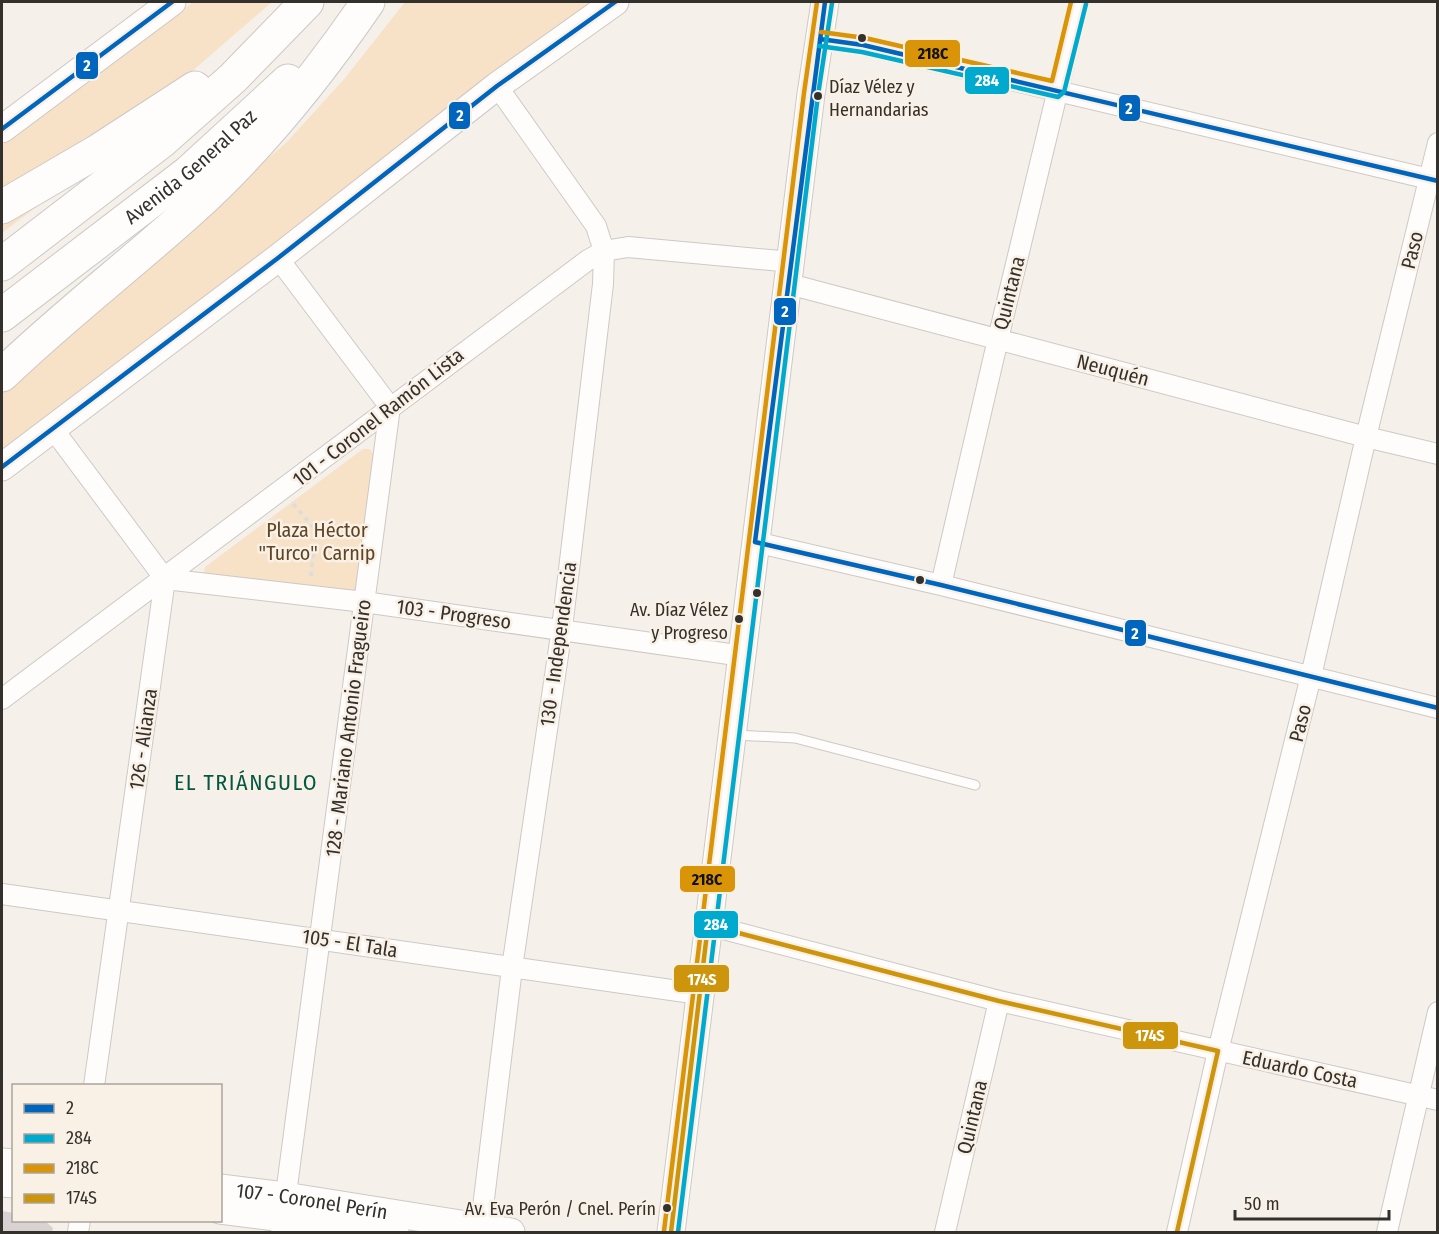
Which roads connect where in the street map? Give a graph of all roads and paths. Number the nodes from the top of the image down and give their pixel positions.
1 (168, 2) edge
2 (297, 2) edge
3 (307, 2) edge
4 (363, 2) edge
5 (368, 2) edge
6 (615, 2) edge
7 (825, 2) edge
8 (1079, 2) edge
9 (820, 39) junction
10 (497, 86) junction
11 (1057, 90) junction
12 (2, 129) edge
13 (1437, 144) edge
14 (1433, 180) edge
15 (2, 207) edge
16 (604, 252) junction
17 (279, 258) junction
18 (2, 264) edge
19 (790, 273) junction
20 (2, 315) edge
21 (998, 339) junction
22 (2, 375) edge
23 (390, 407) junction
24 (53, 429) junction
25 (1366, 437) junction
26 (1437, 454) edge
27 (2, 467) edge
28 (282, 491) junction
29 (316, 530) junction
30 (372, 542) junction
31 (755, 542) junction
32 (165, 579) junction
33 (942, 585) junction
34 (309, 595) junction
35 (364, 602) junction
36 (562, 628) junction
37 (743, 656) junction
38 (1311, 676) junction
39 (2, 699) edge
40 (1437, 708) edge
41 (732, 735) junction
42 (975, 785) dead end
43 (2, 894) edge
44 (119, 909) junction
45 (708, 925) junction
46 (322, 939) junction
47 (512, 968) junction
48 (699, 994) junction
49 (999, 1001) junction
50 (1437, 1012) edge
51 (1218, 1051) junction
52 (94, 1084) edge
53 (1428, 1097) edge
54 (222, 1189) edge
55 (222, 1210) edge
56 (283, 1215) edge
57 (481, 1231) edge
58 (400, 1233) edge
59 (511, 1233) edge
60 (671, 1233) edge
61 (945, 1233) edge
62 (1177, 1233) edge
63 (1387, 1233) edge

1 - 12 street
2 - 15 highway
3 - 18 highway, Avenida General Paz
4 - 20 highway, Avenida General Paz
5 - 22 highway
6 - 10 street
7 - 9 street
8 - 11 street, Quintana
9 - 11 street
9 - 19 street
10 - 16 street, 130 - Independencia
10 - 17 street
11 - 14 street
11 - 21 street, Quintana
13 - 14 street, Paso
14 - 25 street, Paso
16 - 19 street, 101 - Coronel Ramón Lista
16 - 23 street, 101 - Coronel Ramón Lista
16 - 36 street, 130 - Independencia
17 - 23 street
17 - 24 street
19 - 21 street, Neuquén
19 - 31 street
21 - 25 street, Neuquén
21 - 33 street, Quintana
23 - 28 street, 101 - Coronel Ramón Lista
23 - 30 street, 128 - Mariano Antonio Fragueiro
24 - 27 street
24 - 32 street
25 - 26 street, Neuquén
25 - 38 street, Paso
28 - 29 path
28 - 32 street, 101 - Coronel Ramón Lista
29 - 30 path
29 - 34 path
30 - 35 street, 128 - Mariano Antonio Fragueiro
31 - 33 street
31 - 37 street
32 - 34 street, 103 - Progreso
32 - 39 street, 101 - Coronel Ramón Lista
32 - 44 street, 126 - Alianza
33 - 38 street
34 - 35 street, 103 - Progreso
35 - 36 street, 103 - Progreso
35 - 46 street, 128 - Mariano Antonio Fragueiro
36 - 37 street, 103 - Progreso
36 - 47 street, 130 - Independencia
37 - 41 street
38 - 40 street
38 - 51 street, Paso
41 - 42 lane
41 - 45 street
43 - 44 street, 105 - El Tala
44 - 46 street, 105 - El Tala
44 - 52 street, 126 - Alianza
45 - 48 street
45 - 49 street, Eduardo Costa
46 - 47 street, 105 - El Tala
46 - 56 street, 128 - Mariano Antonio Fragueiro
47 - 48 street, 105 - El Tala
47 - 57 street, 130 - Independencia
48 - 60 street
49 - 51 street, Eduardo Costa
49 - 61 street, Quintana
50 - 53 street
51 - 53 street, Eduardo Costa
51 - 62 street, Paso
53 - 63 street
54 - 56 street, 107 - Coronel Perín
55 - 56 street, 107 - Coronel Perín
56 - 57 street, 107 - Coronel Perín
56 - 58 street, 107 - Coronel Perín
57 - 59 street, 107 - Coronel Perín

